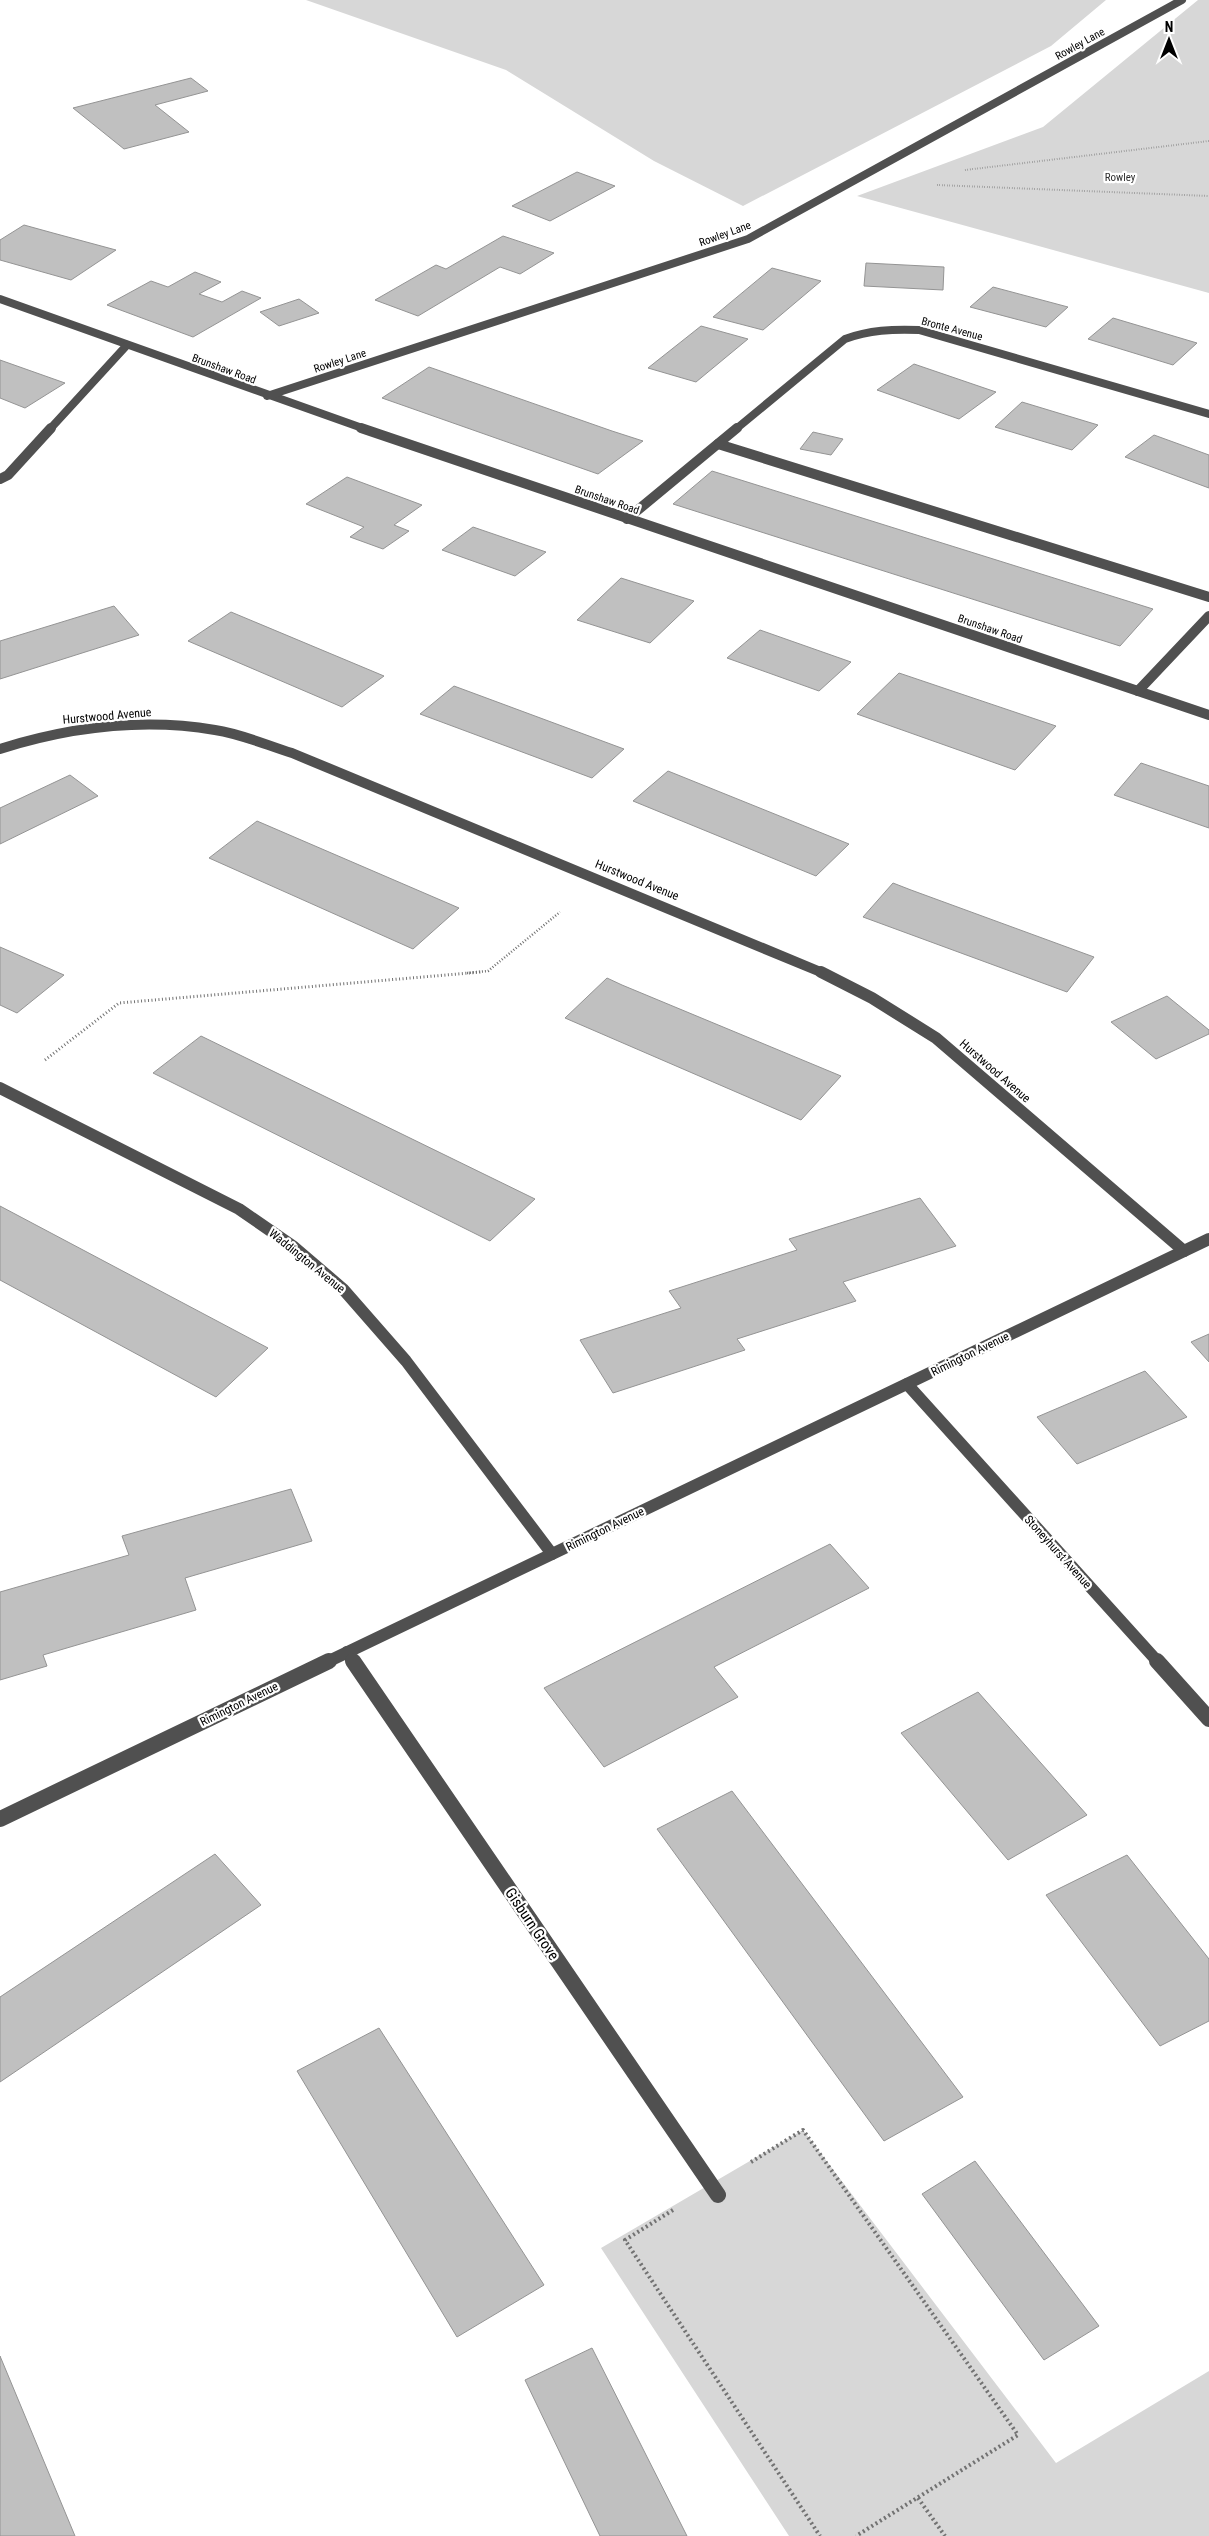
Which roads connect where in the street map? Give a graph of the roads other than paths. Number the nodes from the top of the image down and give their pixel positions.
1 (1182, 0) edge
2 (0, 299) edge
3 (127, 345) junction
4 (267, 396) junction
5 (1209, 414) edge
6 (718, 444) junction
7 (0, 479) edge
8 (627, 519) junction
9 (1209, 598) edge
10 (1209, 616) edge
11 (1138, 691) junction
12 (1209, 714) edge
13 (0, 749) edge
14 (3, 1089) edge
15 (1209, 1239) edge
16 (1184, 1251) junction
17 (907, 1384) junction
18 (552, 1554) junction
19 (347, 1652) junction
20 (1209, 1719) edge
21 (0, 1818) edge
22 (715, 2191) road end

1 - 4 street, Rowley Lane
2 - 3 street, Brunshaw Road
3 - 4 street, Brunshaw Road
3 - 7 street
4 - 8 street, Brunshaw Road
5 - 6 street, Bronte Avenue
6 - 8 street, Bronte Avenue
6 - 9 street
8 - 11 street, Brunshaw Road
10 - 11 street
11 - 12 street, Brunshaw Road
13 - 16 street, Hurstwood Avenue
14 - 18 street, Waddington Avenue
15 - 16 street, Rimington Avenue
16 - 17 street, Rimington Avenue
17 - 18 street, Rimington Avenue
17 - 20 street, Stoneyhurst Avenue
18 - 19 street, Rimington Avenue
19 - 21 street, Rimington Avenue
19 - 22 street, Gisburn Grove

